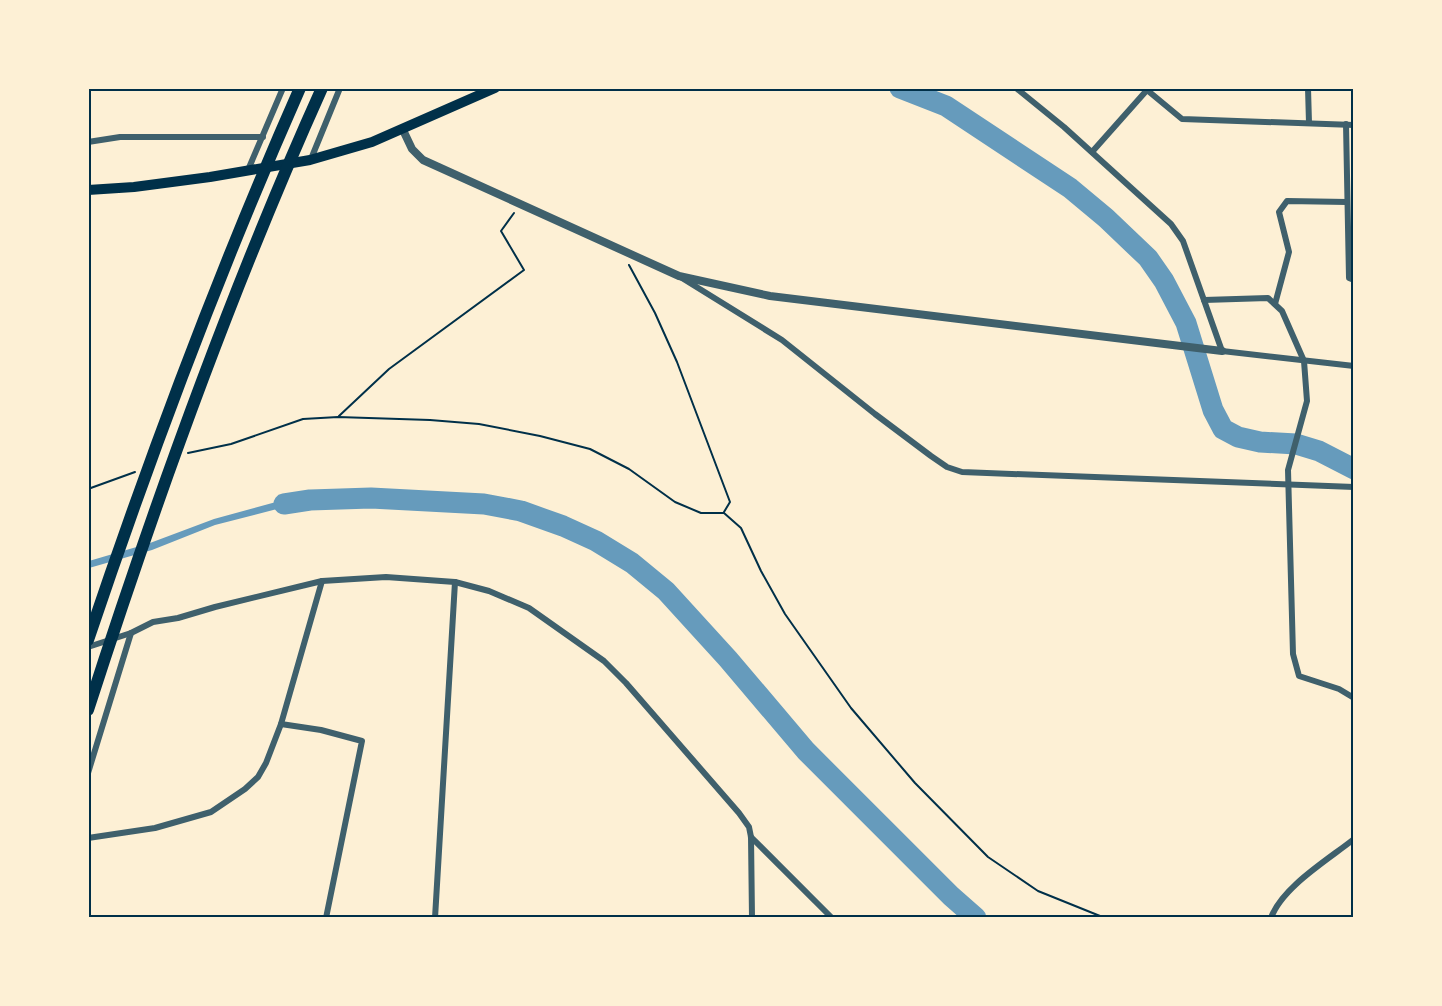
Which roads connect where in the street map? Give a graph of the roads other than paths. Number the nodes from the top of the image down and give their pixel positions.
1 (283, 88) edge
2 (300, 88) edge
3 (322, 88) edge
4 (340, 88) edge
5 (495, 88) edge
6 (1016, 88) edge
7 (1308, 88) edge
8 (1147, 89) edge
9 (1309, 123) junction
10 (1350, 124) edge
11 (403, 130) junction
12 (263, 137) junction
13 (88, 142) edge
14 (1092, 152) junction
15 (310, 160) junction
16 (248, 170) junction
17 (1350, 179) edge
18 (88, 190) edge
19 (1347, 202) junction
20 (679, 276) junction
21 (1353, 280) edge
22 (1204, 300) junction
23 (1275, 304) junction
24 (1222, 351) junction
25 (1304, 361) junction
26 (1353, 366) edge
27 (1287, 484) junction
28 (1353, 487) edge
29 (322, 581) junction
30 (455, 582) junction
31 (131, 633) junction
32 (88, 640) edge
33 (88, 647) edge
34 (1353, 698) edge
35 (88, 710) edge
36 (281, 724) junction
37 (88, 773) edge
38 (751, 837) junction
39 (88, 838) edge
40 (1353, 839) edge
41 (326, 918) edge
42 (435, 918) edge
43 (752, 918) edge
44 (832, 918) edge
45 (1271, 918) edge

1 - 12 street
2 - 32 highway
3 - 35 highway
4 - 15 street
5 - 11 main road
6 - 14 street
7 - 9 street
8 - 9 street
8 - 14 street
9 - 10 street
10 - 17 street
11 - 15 main road
11 - 20 street
12 - 13 street
12 - 16 street
14 - 22 street
15 - 16 main road
16 - 18 main road
17 - 19 street
19 - 21 street
19 - 23 street
20 - 24 street
20 - 27 street
22 - 23 street
22 - 24 street
23 - 25 street
24 - 25 street
25 - 26 street
25 - 27 street
27 - 28 street
27 - 34 street
29 - 30 street
29 - 31 street
29 - 36 street
30 - 38 street
30 - 42 street
31 - 33 street
31 - 37 street
36 - 39 street
36 - 41 street
38 - 43 street
38 - 44 street
40 - 45 street

